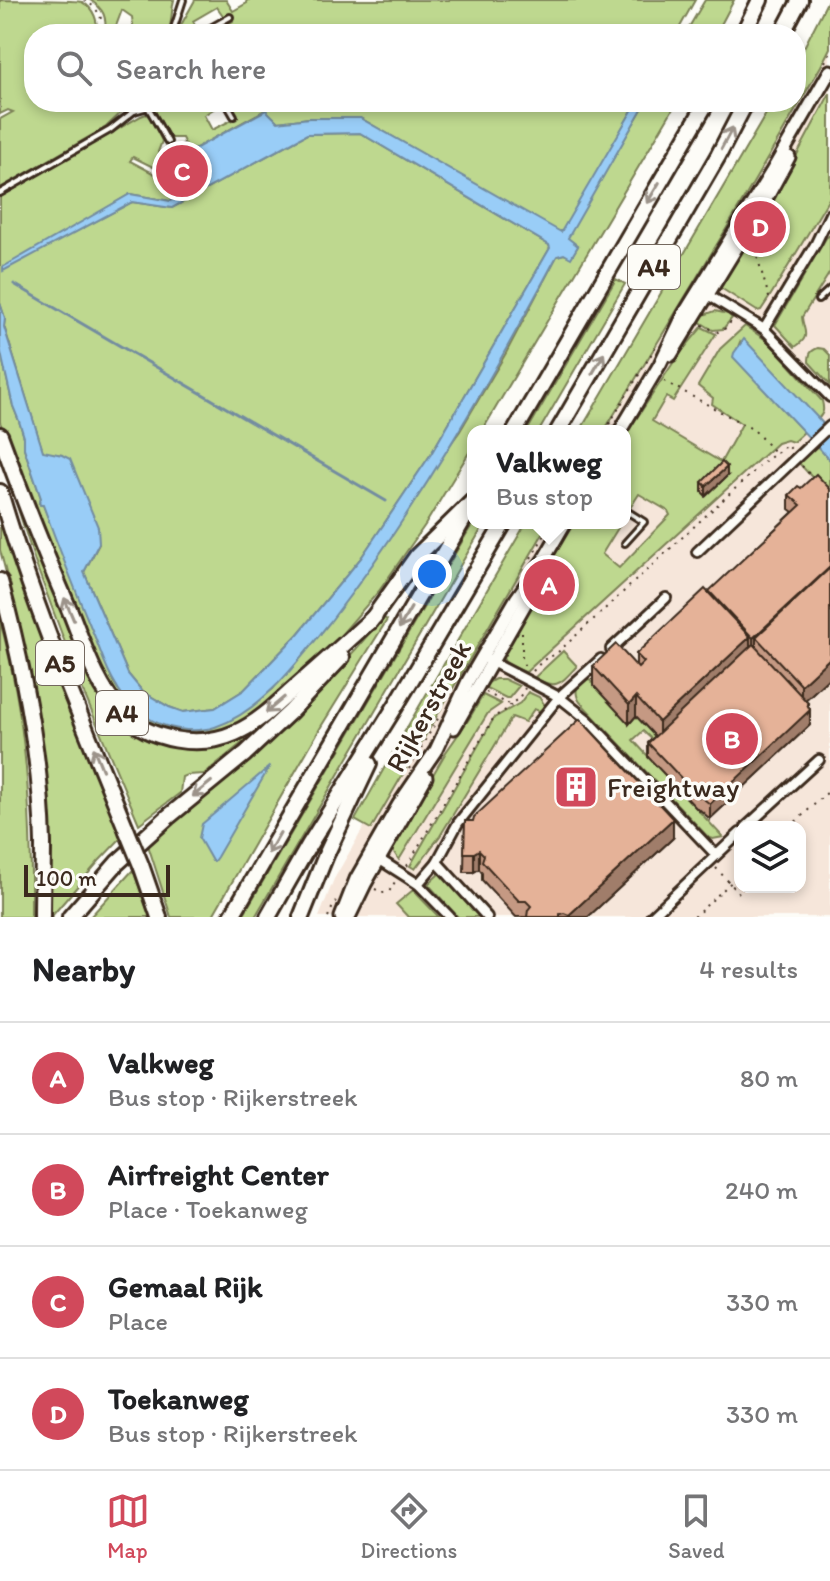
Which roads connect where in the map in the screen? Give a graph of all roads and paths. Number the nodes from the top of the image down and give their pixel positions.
1 (84, 0) edge
2 (183, 0) edge
3 (760, 0) edge
4 (800, 0) edge
5 (230, 17) dead end
6 (102, 24) edge
7 (175, 24) edge
8 (218, 24) edge
9 (748, 24) edge
10 (787, 24) edge
11 (830, 71) edge
12 (830, 83) edge
13 (133, 112) edge
14 (151, 112) edge
15 (232, 112) edge
16 (701, 112) edge
17 (741, 112) edge
18 (234, 116) dead end
19 (168, 142) dead end
20 (0, 193) edge
21 (830, 214) edge
22 (830, 225) edge
23 (753, 241) dead end
24 (816, 243) junction
25 (830, 289) edge
26 (704, 292) junction
27 (818, 300) dead end
28 (737, 312) junction
29 (774, 314) junction
30 (693, 320) junction
31 (764, 329) junction
32 (661, 338) dead end
33 (658, 378) junction
34 (830, 397) edge
35 (519, 425) edge
36 (561, 425) edge
37 (609, 425) edge
38 (626, 425) edge
39 (627, 425) edge
40 (830, 426) edge
41 (0, 435) edge
42 (775, 454) junction
43 (798, 456) junction
44 (822, 487) edge
45 (0, 492) edge
46 (467, 508) edge
47 (467, 512) edge
48 (631, 514) edge
49 (500, 529) edge
50 (562, 529) edge
51 (568, 529) edge
52 (625, 543) dead end
53 (697, 552) dead end
54 (0, 581) edge
55 (666, 598) dead end
56 (375, 616) junction
57 (522, 622) dead end
58 (487, 659) junction
59 (528, 681) junction
60 (477, 687) junction
61 (559, 697) junction
62 (511, 704) junction
63 (395, 707) junction
64 (819, 760) dead end
65 (830, 790) edge
66 (753, 821) edge
67 (796, 821) edge
68 (734, 839) edge
69 (374, 857) junction
70 (713, 858) junction
71 (437, 862) junction
72 (402, 872) junction
73 (734, 879) edge
74 (730, 883) junction
75 (418, 884) junction
76 (734, 887) edge
77 (42, 917) edge
78 (70, 917) edge
79 (159, 917) edge
80 (231, 917) edge
81 (268, 917) edge
82 (301, 917) edge
83 (341, 917) edge
84 (349, 917) edge
85 (450, 917) edge
86 (487, 917) edge
87 (651, 917) edge
88 (694, 917) edge

1 - 6 path
2 - 7 lane
3 - 9 highway
4 - 10 highway
5 - 8 lane
11 - 26 street
12 - 26 street
13 - 20 lane
14 - 19 lane
15 - 18 lane
16 -> 35 highway, A4
36 -> 17 highway, A4
21 - 24 street
22 - 24 street
23 - 29 path
24 - 29 street
25 - 27 lane
26 - 28 street
26 - 30 street
26 - 38 street
28 - 30 path
28 - 31 street
29 - 31 street
30 - 33 street
31 - 34 street
32 - 37 path
33 - 39 street
33 - 42 path
40 - 43 street
56 -> 41 highway, A4
42 - 43 path
42 - 59 path
43 - 44 path
43 - 53 street
79 -> 45 highway, A5, bridge
46 - 56 highway, A4
47 -> 80 highway, A4
48 - 52 lane
49 - 63 highway
50 - 58 street, Rijkerstreek
51 - 58 street, Rijkerstreek
54 - 77 highway, A5
55 - 61 street
56 -> 78 highway, A4
57 - 59 path
58 - 59 street
58 - 60 street, Rijkerstreek
58 - 69 street, Rijkerstreek
59 - 61 street
59 - 62 path
60 - 62 path
60 - 69 street, Rijkerstreek
61 - 70 street
61 - 71 street
62 - 72 path
63 - 81 highway
63 - 82 highway
64 - 66 street
65 - 67 path
68 - 70 street
69 - 72 street
69 - 83 street, Rijkerstreek
69 - 84 street, Rijkerstreek
70 - 74 path
70 - 87 street
71 - 75 street
71 - 86 street
72 - 75 street
73 - 74 path
74 - 76 path
74 - 88 path
75 - 85 street

